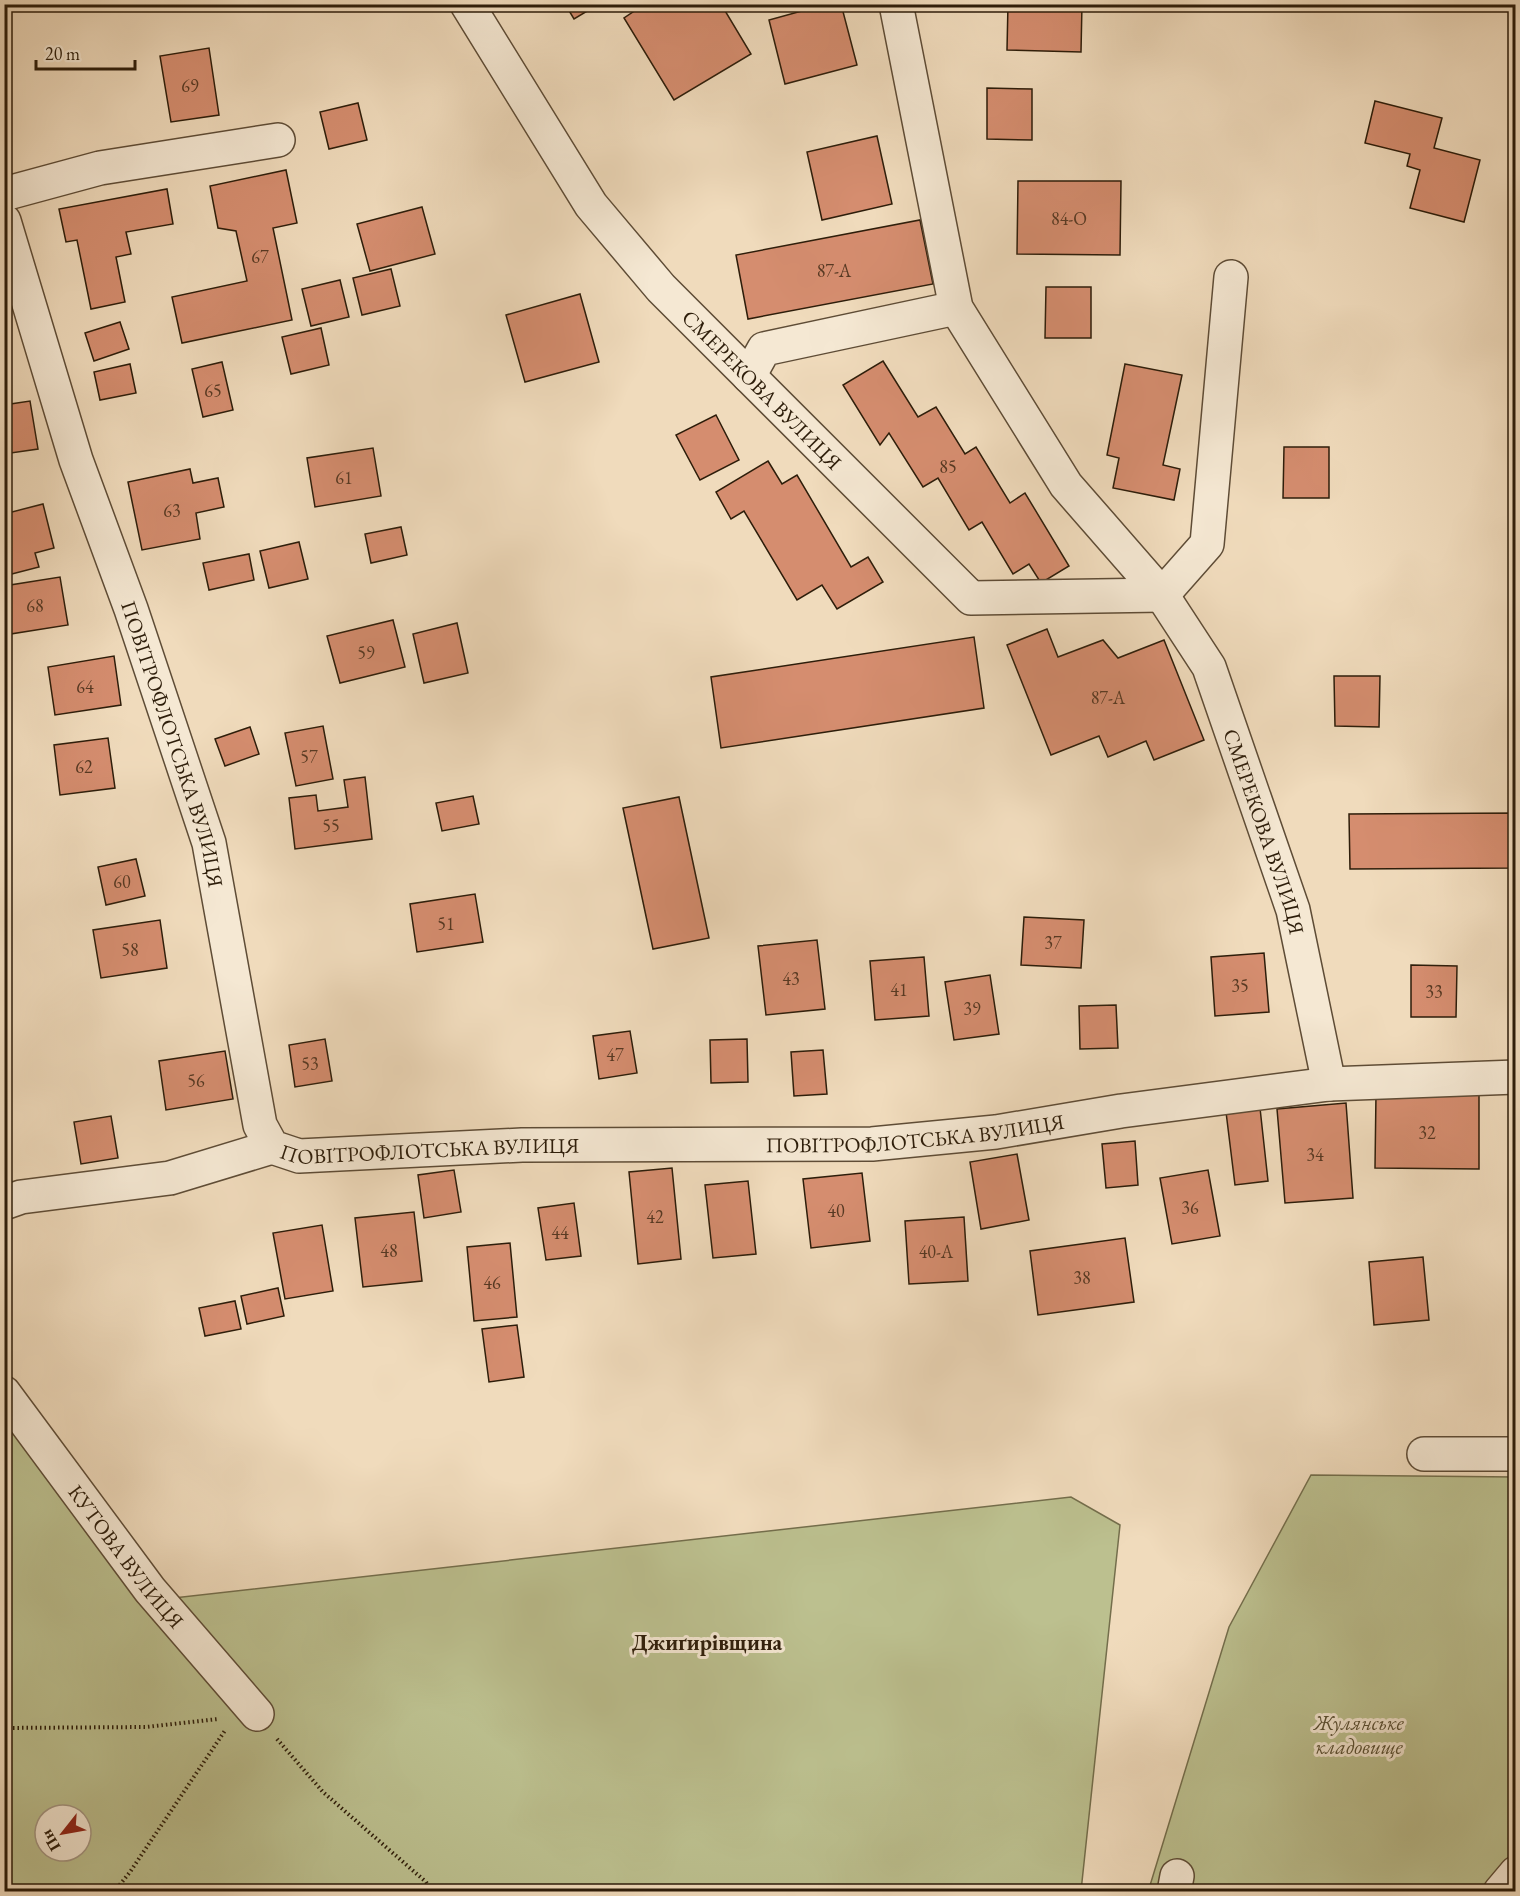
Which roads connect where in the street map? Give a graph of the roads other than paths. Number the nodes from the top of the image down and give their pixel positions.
1 (467, 4) edge
2 (896, 4) edge
3 (278, 140) dead end
4 (4, 194) edge
5 (4, 221) edge
6 (1231, 277) dead end
7 (956, 308) junction
8 (749, 376) junction
9 (1162, 595) junction
10 (1515, 1077) edge
11 (1329, 1084) junction
12 (272, 1147) junction
13 (4, 1203) edge
14 (4, 1393) edge
15 (1515, 1454) edge
16 (1424, 1455) dead end
17 (245, 1716) road end
18 (1515, 1873) edge
19 (1500, 1892) edge

1 - 8 street, СМЕРЕКОВА ВУЛИЦЯ
2 - 7 street
3 - 4 street
5 - 12 street, ПОВІТРОФЛОТСЬКА ВУЛИЦЯ
6 - 9 street
7 - 8 street
7 - 9 street, СМЕРЕКОВА ВУЛИЦЯ
8 - 9 street, СМЕРЕКОВА ВУЛИЦЯ
9 - 11 street, СМЕРЕКОВА ВУЛИЦЯ
10 - 11 street, ПОВІТРОФЛОТСЬКА ВУЛИЦЯ
11 - 12 street, ПОВІТРОФЛОТСЬКА ВУЛИЦЯ
12 - 13 street
14 - 17 street, КУТОВА ВУЛИЦЯ
15 - 16 street
18 - 19 street

